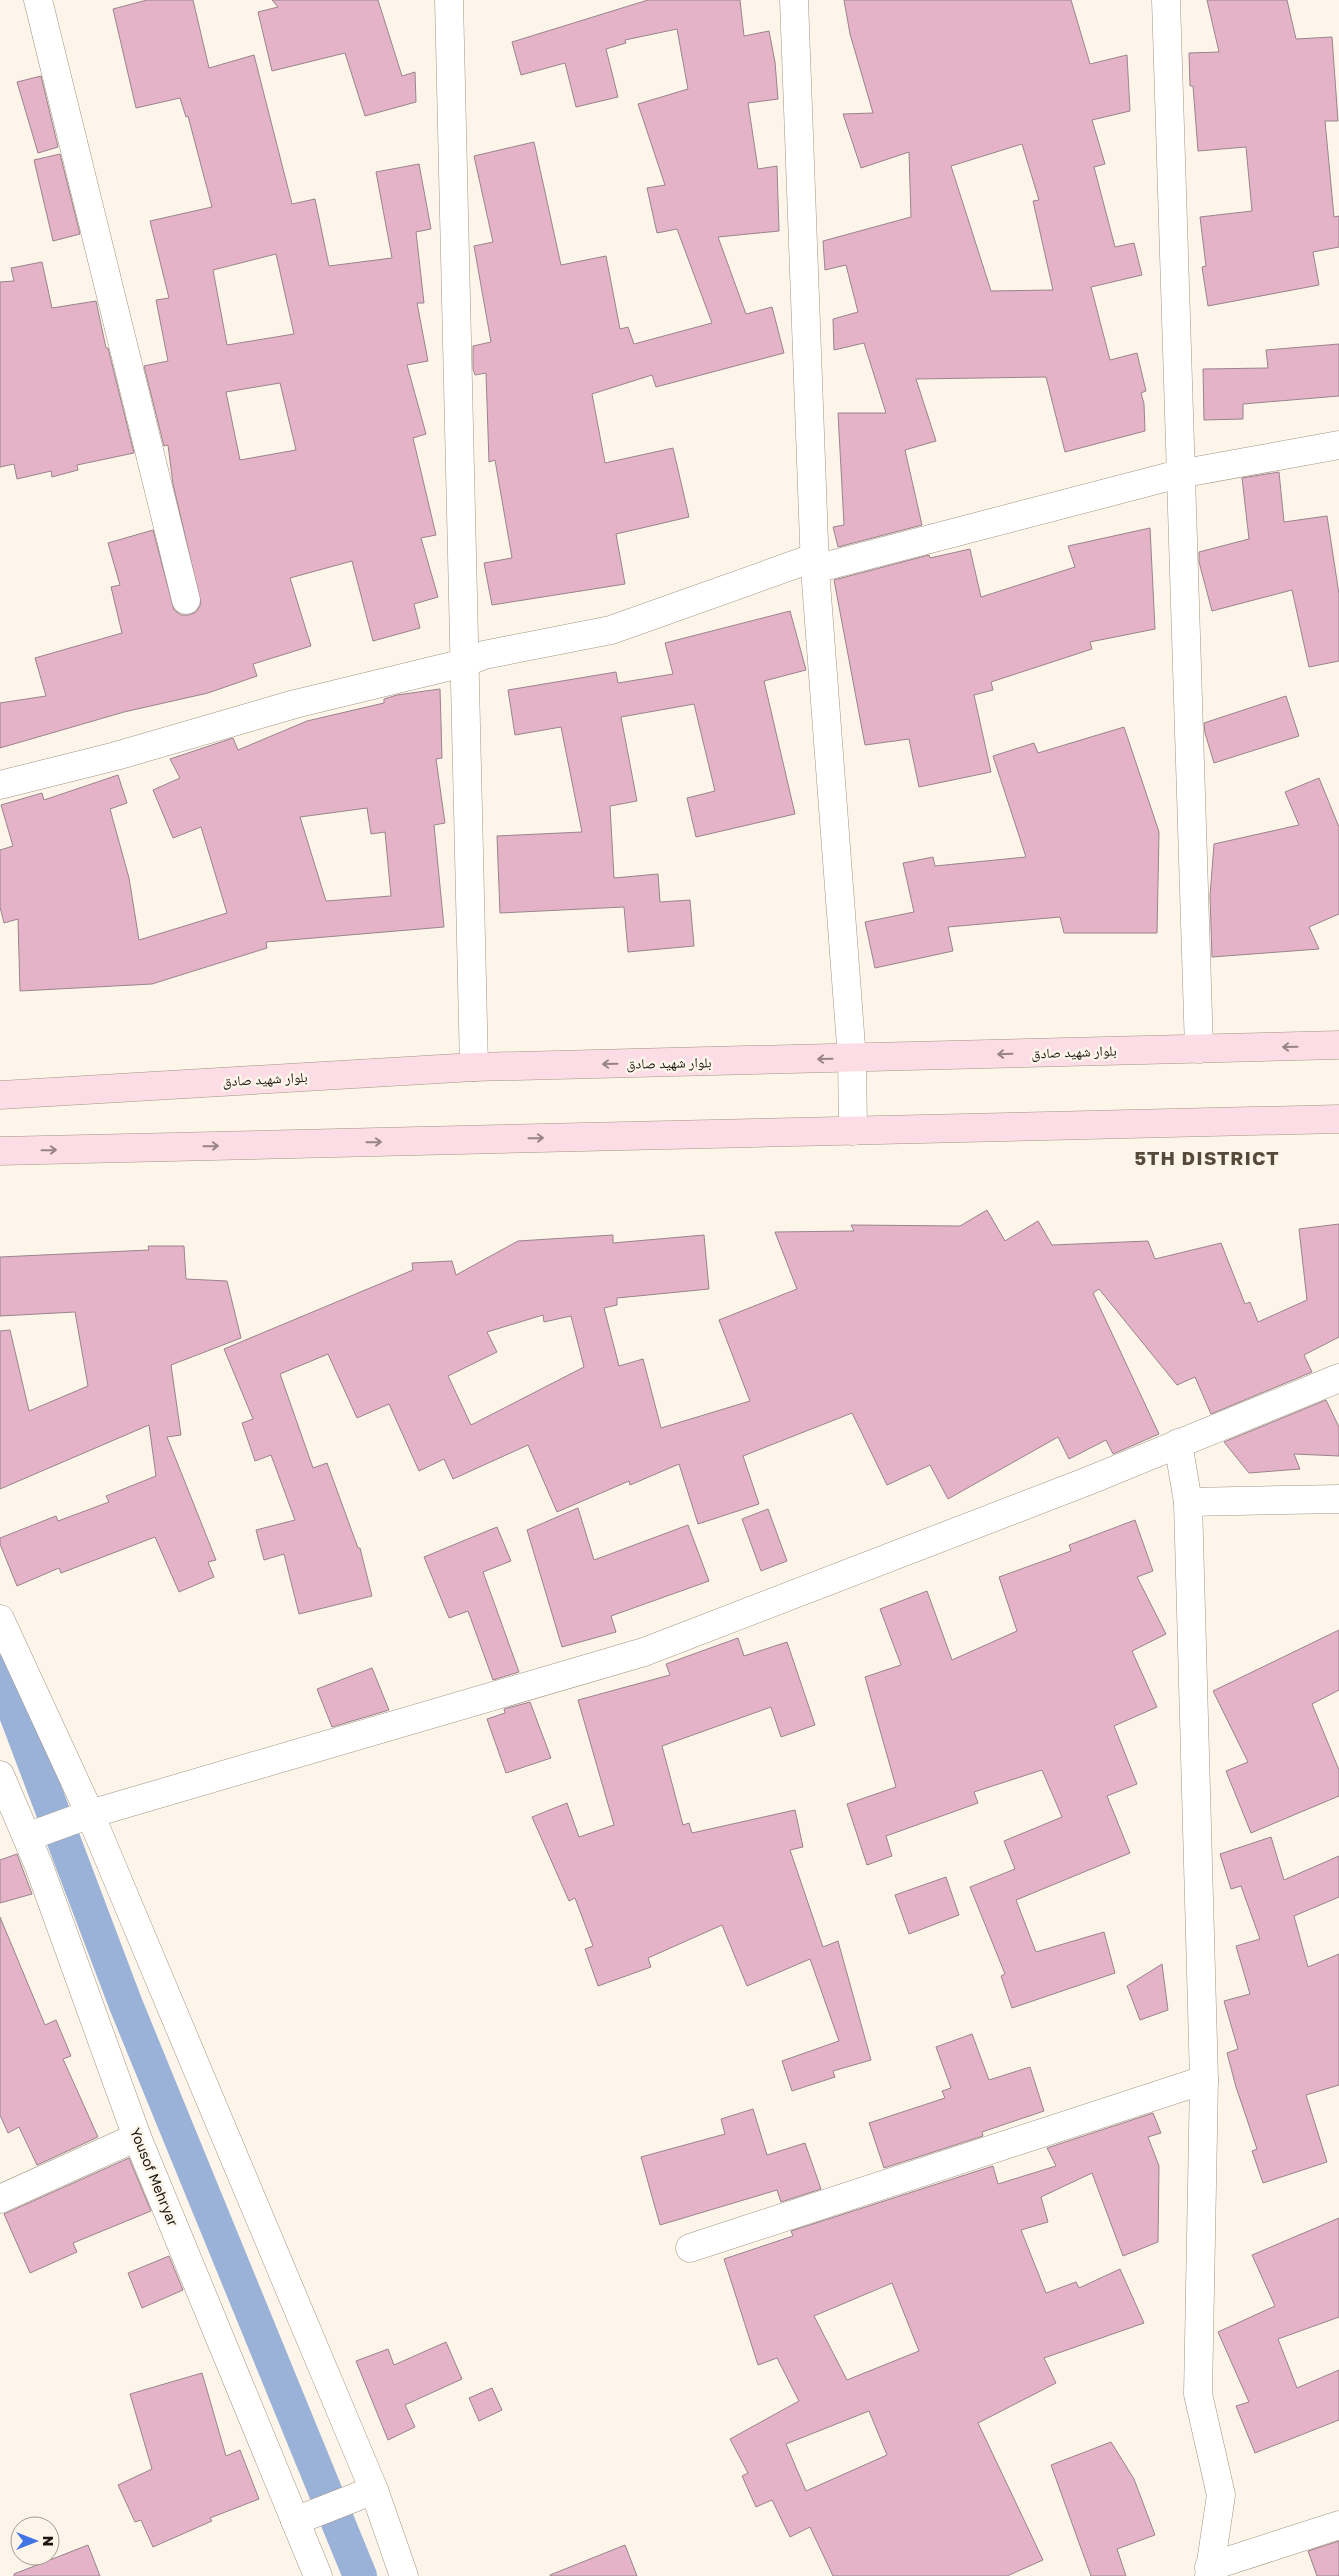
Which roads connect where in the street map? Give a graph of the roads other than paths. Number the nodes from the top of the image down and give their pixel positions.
1 (38, 0) edge
2 (449, 0) edge
3 (794, 0) edge
4 (1166, 0) edge
5 (1339, 445) edge
6 (1179, 474) junction
7 (816, 563) junction
8 (186, 600) dead end
9 (464, 663) junction
10 (0, 785) edge
11 (1339, 1045) edge
12 (1199, 1049) junction
13 (852, 1059) junction
14 (474, 1067) junction
15 (0, 1095) edge
16 (1339, 1119) edge
17 (853, 1130) junction
18 (0, 1151) edge
19 (1339, 1378) edge
20 (1178, 1443) junction
21 (1339, 1499) edge
22 (1188, 1502) junction
23 (0, 1619) edge
24 (0, 1775) edge
25 (85, 1816) junction
26 (33, 1835) junction
27 (1204, 2080) junction
28 (137, 2137) junction
29 (0, 2199) edge
30 (690, 2248) dead end
31 (374, 2490) junction
32 (295, 2520) junction
33 (1339, 2524) edge
34 (1209, 2571) edge
35 (318, 2576) edge
36 (404, 2576) edge

1 - 8 street
2 - 9 street
3 - 7 street
4 - 6 street
5 - 6 street
6 - 7 street
6 - 12 street
7 - 9 street
7 - 13 street
9 - 10 street
9 - 14 street
11 -> 12 main road, بلوار شهید صادق
12 -> 13 main road, بلوار شهید صادق
13 -> 14 main road, بلوار شهید صادق
13 - 17 street
14 - 15 main road, بلوار شهید صادق
16 - 17 main road
18 -> 17 main road
19 - 20 street
20 - 22 street
20 - 25 street
21 - 22 street
22 - 27 street
23 - 25 street
24 - 26 street, Yousof Mehryar
25 - 26 street
25 - 31 street
26 - 28 street, Yousof Mehryar
27 - 30 street
27 - 34 street
28 - 29 street
28 - 32 street, Yousof Mehryar
31 - 32 street
31 - 36 street
32 - 35 street, Yousof Mehryar
33 - 34 street

